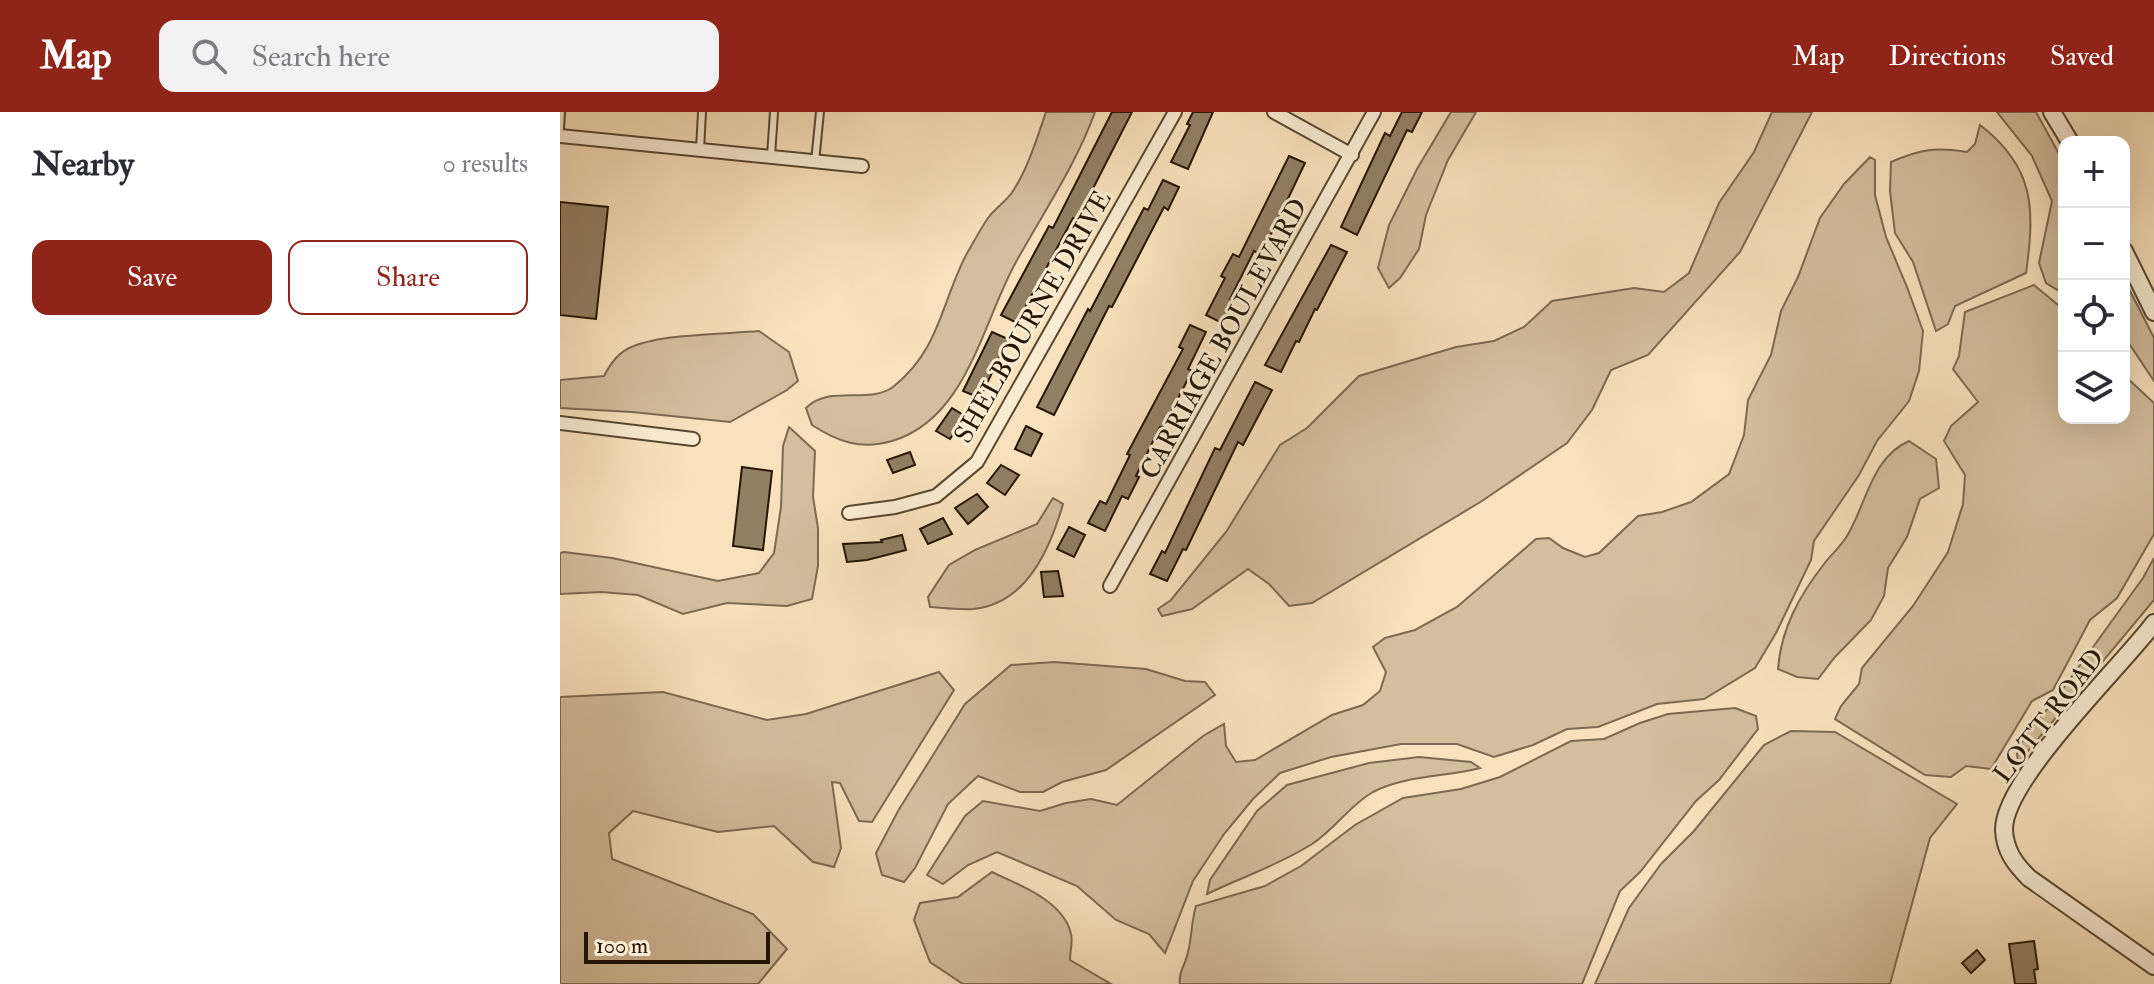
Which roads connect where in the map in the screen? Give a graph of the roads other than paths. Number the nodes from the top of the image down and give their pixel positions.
1 (561, 112) edge
2 (702, 112) edge
3 (774, 112) edge
4 (820, 112) edge
5 (1175, 112) edge
6 (1274, 112) edge
7 (1374, 112) edge
8 (2052, 112) edge
9 (560, 128) edge
10 (560, 136) edge
11 (2066, 136) edge
12 (700, 150) junction
13 (1352, 155) junction
14 (771, 157) junction
15 (815, 162) junction
16 (862, 166) dead end
17 (2130, 263) edge
18 (2154, 312) edge
19 (560, 423) edge
20 (693, 439) dead end
21 (849, 513) dead end
22 (1110, 586) dead end
23 (2154, 623) edge
24 (2154, 966) edge

1 - 9 lane
2 - 12 lane
3 - 14 lane
4 - 15 lane
5 - 21 street, SHELBOURNE DRIVE
6 - 13 street
7 - 13 street, CARRIAGE BOULEVARD
8 - 11 street
10 - 12 street
12 - 14 street
13 - 22 street, CARRIAGE BOULEVARD
14 - 15 street
15 - 16 street
17 - 18 street
19 - 20 street
23 - 24 street, LOTT ROAD

